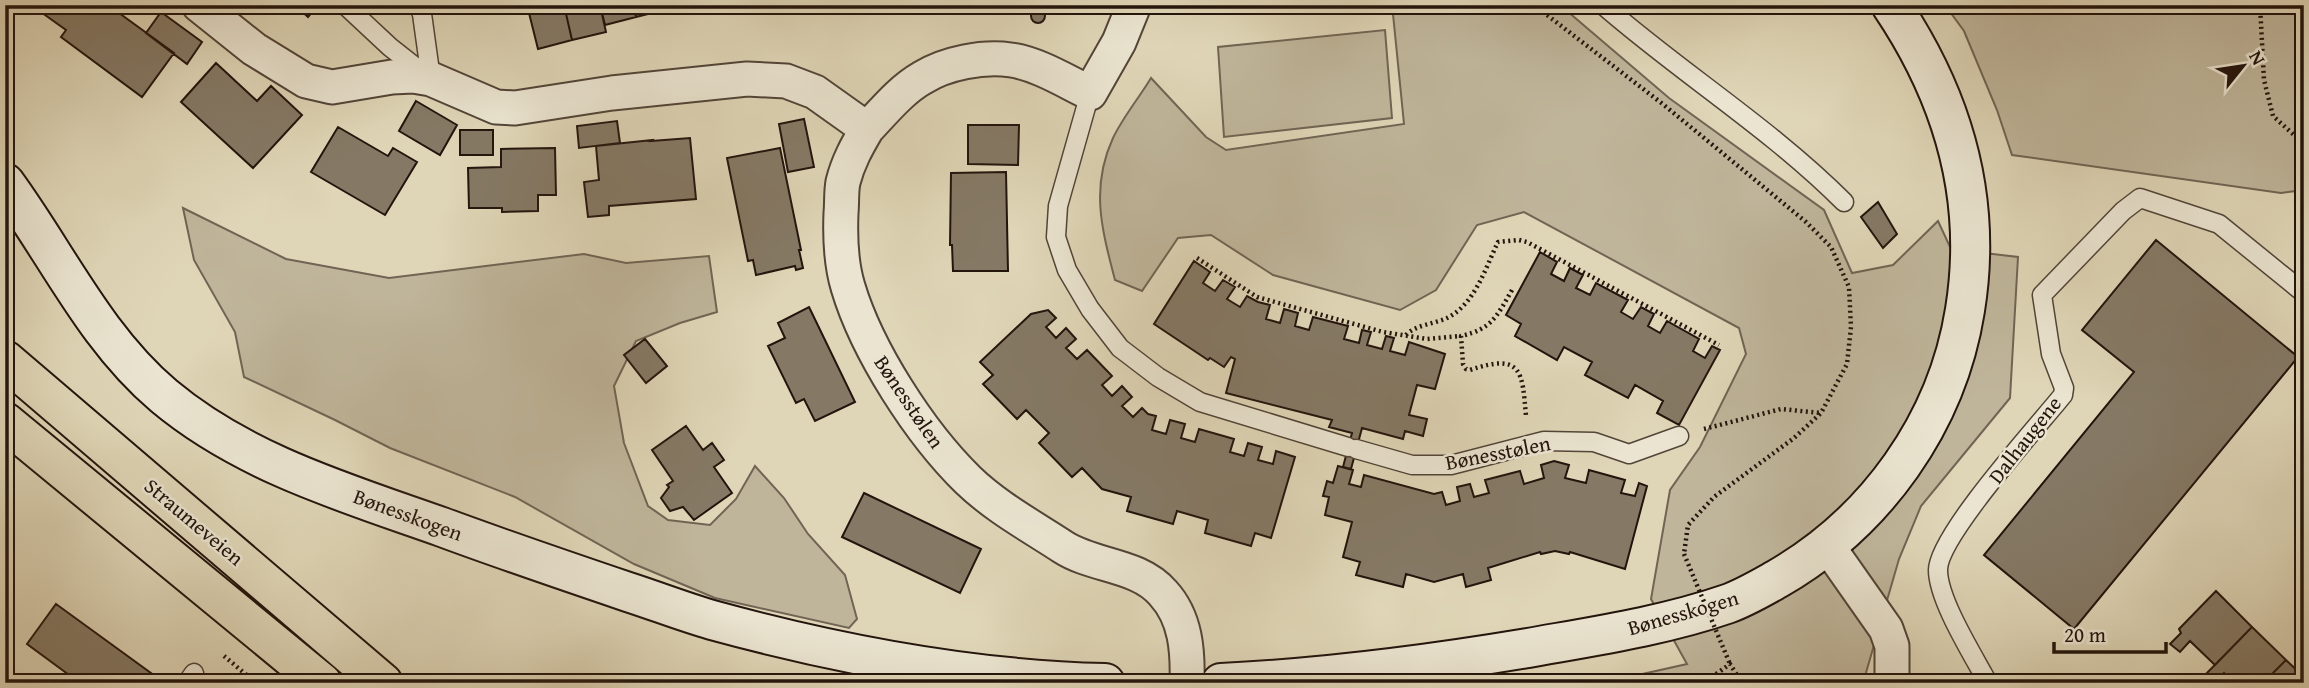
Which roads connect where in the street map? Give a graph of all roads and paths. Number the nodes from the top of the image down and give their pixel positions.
1 (199, 5) edge
2 (345, 5) edge
3 (418, 5) edge
4 (1134, 5) edge
5 (1534, 5) edge
6 (1603, 5) edge
7 (1891, 5) edge
8 (2260, 5) edge
9 (431, 79) junction
10 (1090, 93) junction
11 (867, 129) junction
12 (2304, 144) edge
13 (5, 183) edge
14 (1844, 202) dead end
15 (1197, 258) dead end
16 (1512, 290) dead end
17 (2304, 293) edge
18 (1406, 335) junction
19 (1461, 336) junction
20 (1719, 345) dead end
21 (19, 373) edge
22 (1821, 413) junction
23 (5, 415) edge
24 (5, 422) edge
25 (1679, 436) joint
26 (1528, 445) junction
27 (1827, 545) junction
28 (1730, 664) junction
29 (924, 675) edge
30 (322, 683) edge
31 (383, 683) edge
32 (1105, 683) edge
33 (1187, 683) edge
34 (1221, 683) edge
35 (1712, 683) edge
36 (1742, 683) edge
37 (1892, 683) edge
38 (1988, 683) edge

1 - 9 street
2 - 9 lane
3 - 9 lane
4 - 10 street, Bønesstølen
5 - 22 path
6 - 14 lane
7 - 27 main road, Bønesskogen
8 - 12 path
9 - 11 street
10 - 11 street, Bønesstølen
10 - 26 lane, Bønesstølen
11 - 33 street, Bønesstølen
13 - 29 main road, Bønesskogen
15 - 18 path
16 - 19 path
17 - 38 lane, Dalhaugene
18 - 19 path
18 - 20 path
19 - 26 path
21 - 23 street
21 - 31 main road, Straumeveien
22 - 25 path
22 - 28 path, bridge
24 - 30 main road, Straumeveien
25 - 26 lane, Bønesstølen
27 - 34 main road, Bønesskogen
27 - 37 street
28 - 35 path
28 - 36 path
29 - 32 main road, Bønesskogen

